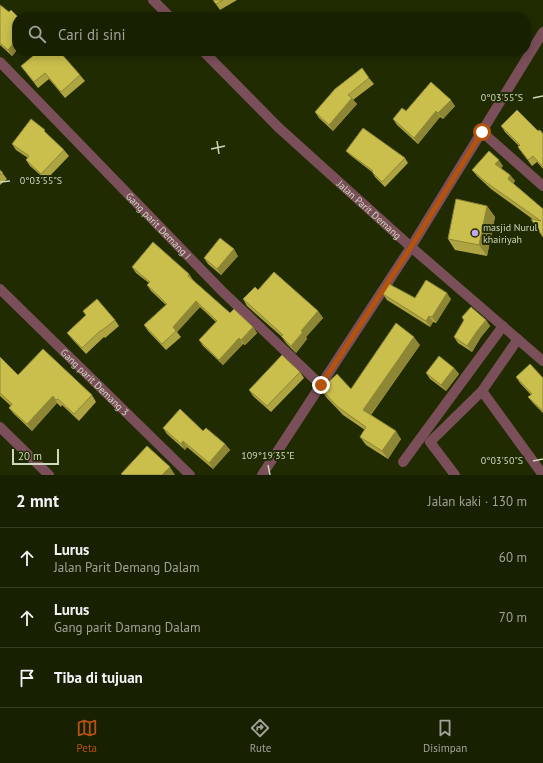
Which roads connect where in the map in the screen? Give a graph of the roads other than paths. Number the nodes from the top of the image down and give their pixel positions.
1 (153, 0) edge
2 (165, 12) edge
3 (543, 32) edge
4 (531, 52) edge
5 (208, 56) edge
6 (528, 56) edge
7 (0, 62) edge
8 (482, 132) junction
9 (543, 186) edge
10 (411, 247) junction
11 (0, 289) edge
12 (502, 326) junction
13 (518, 339) junction
14 (543, 361) edge
15 (321, 385) junction
16 (482, 391) junction
17 (0, 427) edge
18 (403, 462) dead end
19 (50, 475) edge
20 (190, 475) edge
21 (262, 475) edge
22 (455, 475) edge
23 (543, 475) edge

1 - 2 street
3 - 4 street
5 - 10 street, Jalan Parit Demang
6 - 8 street
7 - 15 street, Gang parit Demang I
8 - 9 street
8 - 10 street
10 - 12 street, Jalan Parit Demang
10 - 15 street
11 - 20 street, Gang parit Demang 3
12 - 13 street, Jalan Parit Demang
12 - 18 street
13 - 14 street, Jalan Parit Demang
13 - 16 street
15 - 21 street
16 - 22 street
16 - 23 street
17 - 19 street

